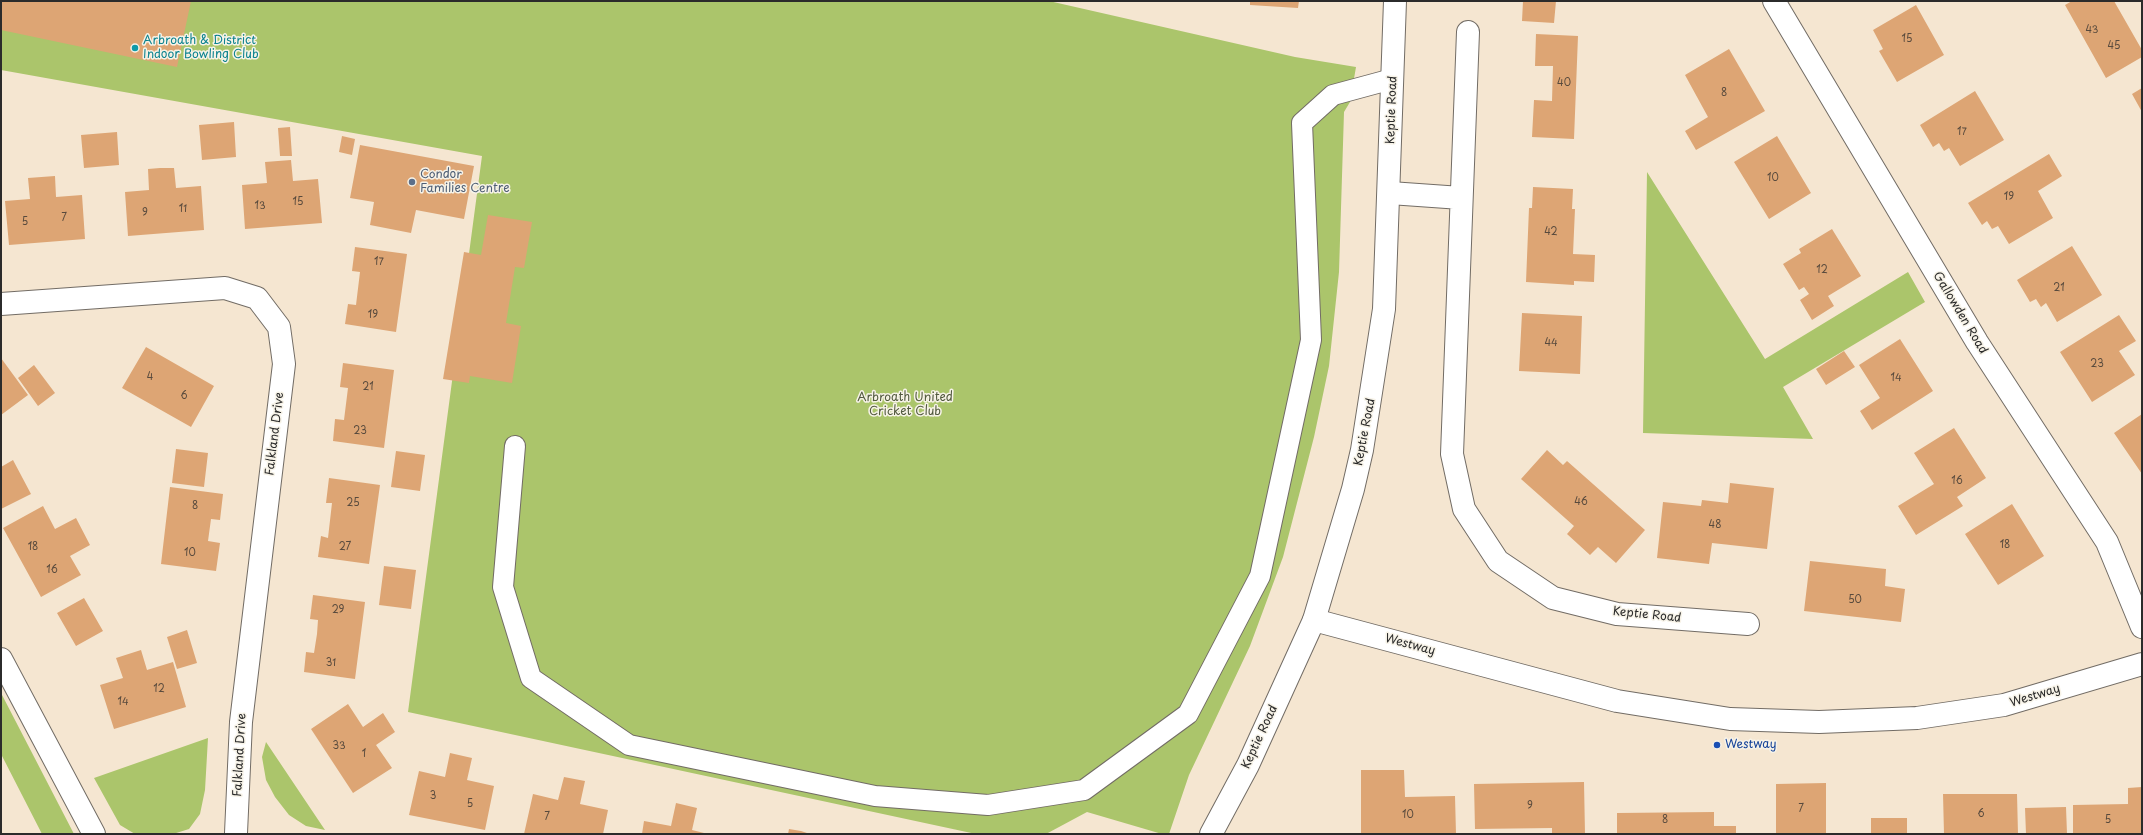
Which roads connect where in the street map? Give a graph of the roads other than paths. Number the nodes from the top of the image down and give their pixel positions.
1 (1395, 1) edge
2 (1774, 1) edge
3 (1468, 32) dead end
4 (1392, 80) junction
5 (1390, 193) junction
6 (1461, 198) junction
7 (1, 304) edge
8 (514, 446) dead end
9 (1314, 620) junction
10 (1748, 624) dead end
11 (2142, 627) edge
12 (1, 659) edge
13 (2142, 664) edge
14 (94, 834) edge
15 (236, 834) edge
16 (1211, 834) edge

1 - 4 street, Keptie Road
2 - 11 street, Gallowden Road
3 - 6 street, Keptie Road
4 - 5 street, Keptie Road
4 - 8 lane
5 - 6 street
5 - 9 street, Keptie Road
6 - 10 street, Keptie Road
7 - 15 street, Falkland Drive
9 - 13 street, Westway
9 - 16 street, Keptie Road
12 - 14 street

